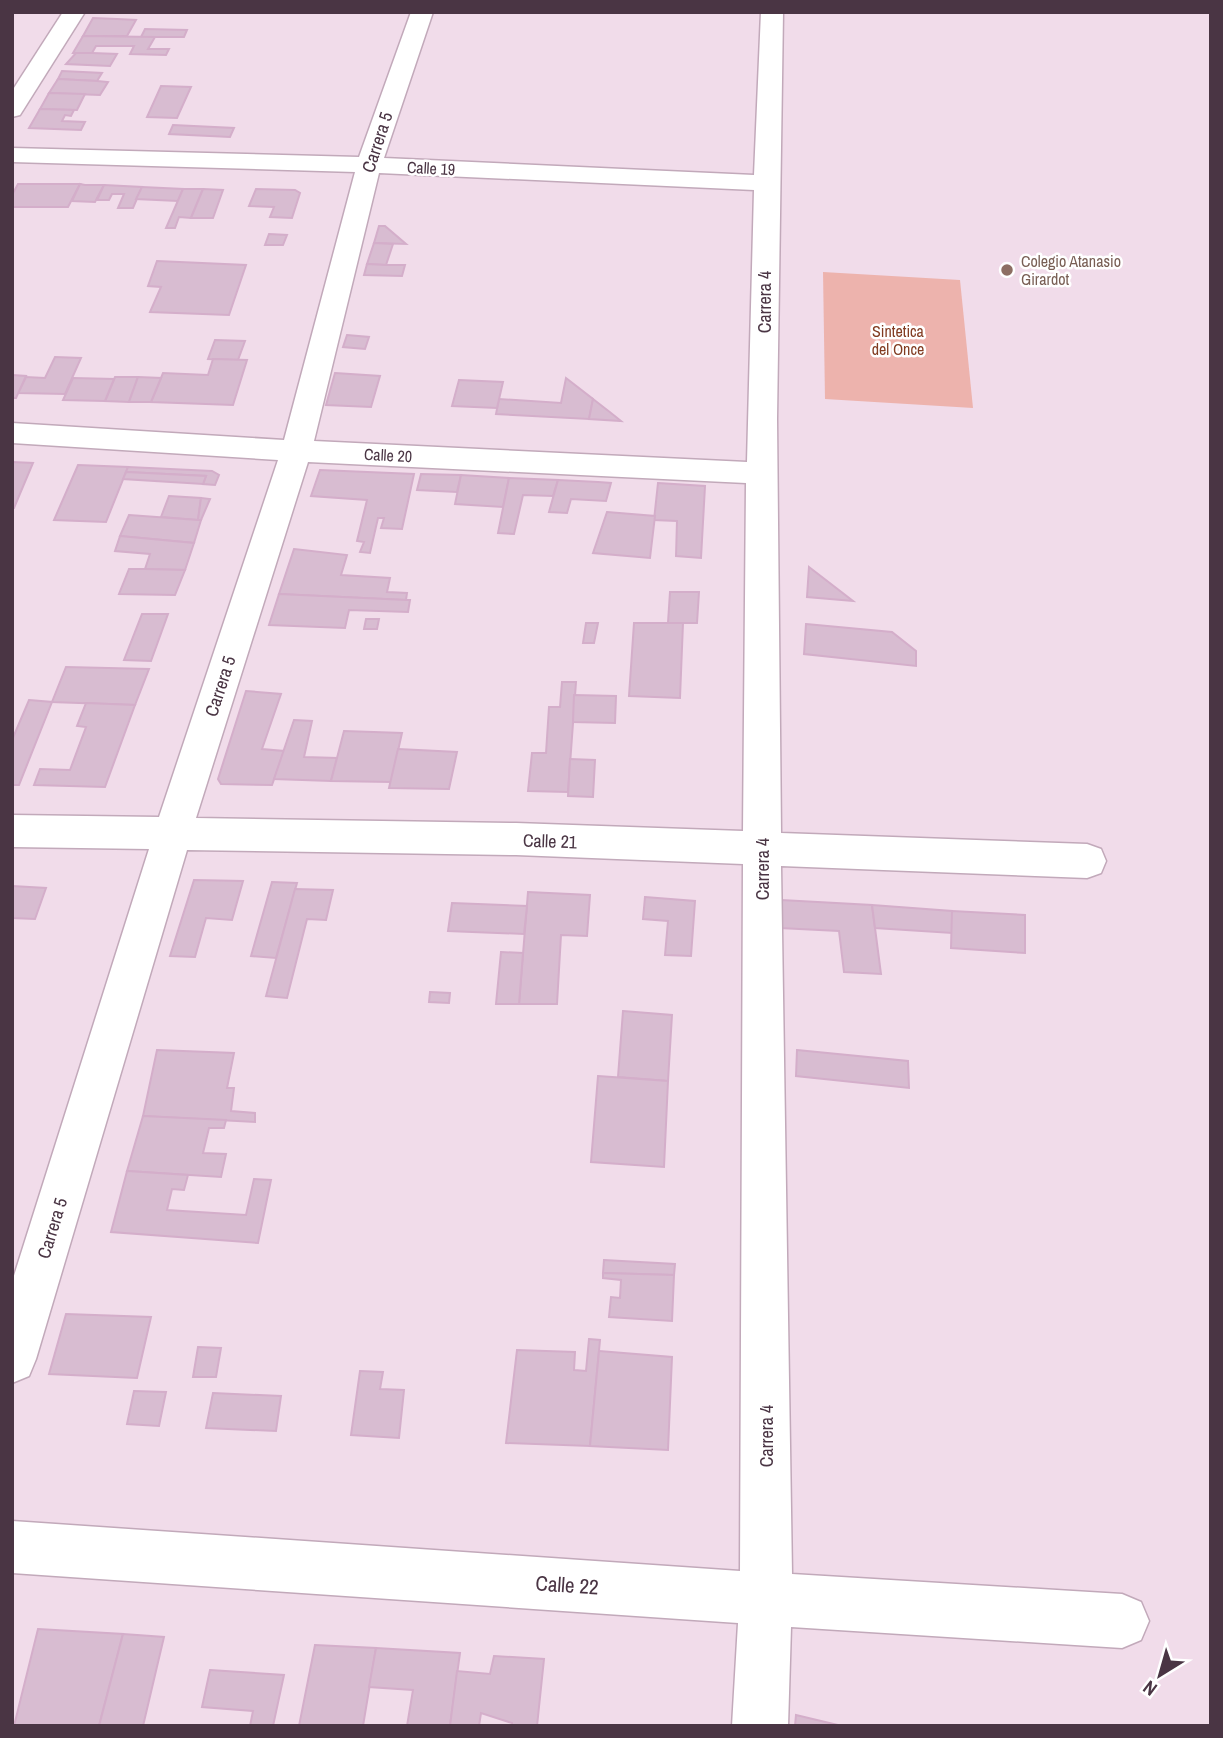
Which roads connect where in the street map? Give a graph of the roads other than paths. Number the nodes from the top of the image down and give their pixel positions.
1 (74, 12) edge
2 (422, 12) edge
3 (772, 12) edge
4 (12, 110) edge
5 (12, 155) edge
6 (369, 165) junction
7 (765, 183) junction
8 (12, 433) edge
9 (296, 451) junction
10 (763, 473) junction
11 (12, 831) edge
12 (172, 835) junction
13 (762, 848) junction
14 (1087, 861) dead end
15 (12, 1359) edge
16 (12, 1546) edge
17 (767, 1599) junction
18 (1122, 1620) dead end
19 (760, 1726) edge

1 - 4 street
2 - 6 street, Carrera 5
3 - 7 street, Carrera 4
5 - 6 street, Calle 19
6 - 7 street, Calle 19
6 - 9 street, Carrera 5
7 - 10 street, Carrera 4
8 - 9 street, Calle 20
9 - 10 street, Calle 20
9 - 12 street, Carrera 5
10 - 13 street, Carrera 4
11 - 12 street, Calle 21
12 - 13 street, Calle 21
12 - 15 street, Carrera 5
13 - 14 street, Calle 21
13 - 17 street, Carrera 4
16 - 17 street, Calle 22
17 - 18 street, Calle 22
17 - 19 street, Carrera 4

